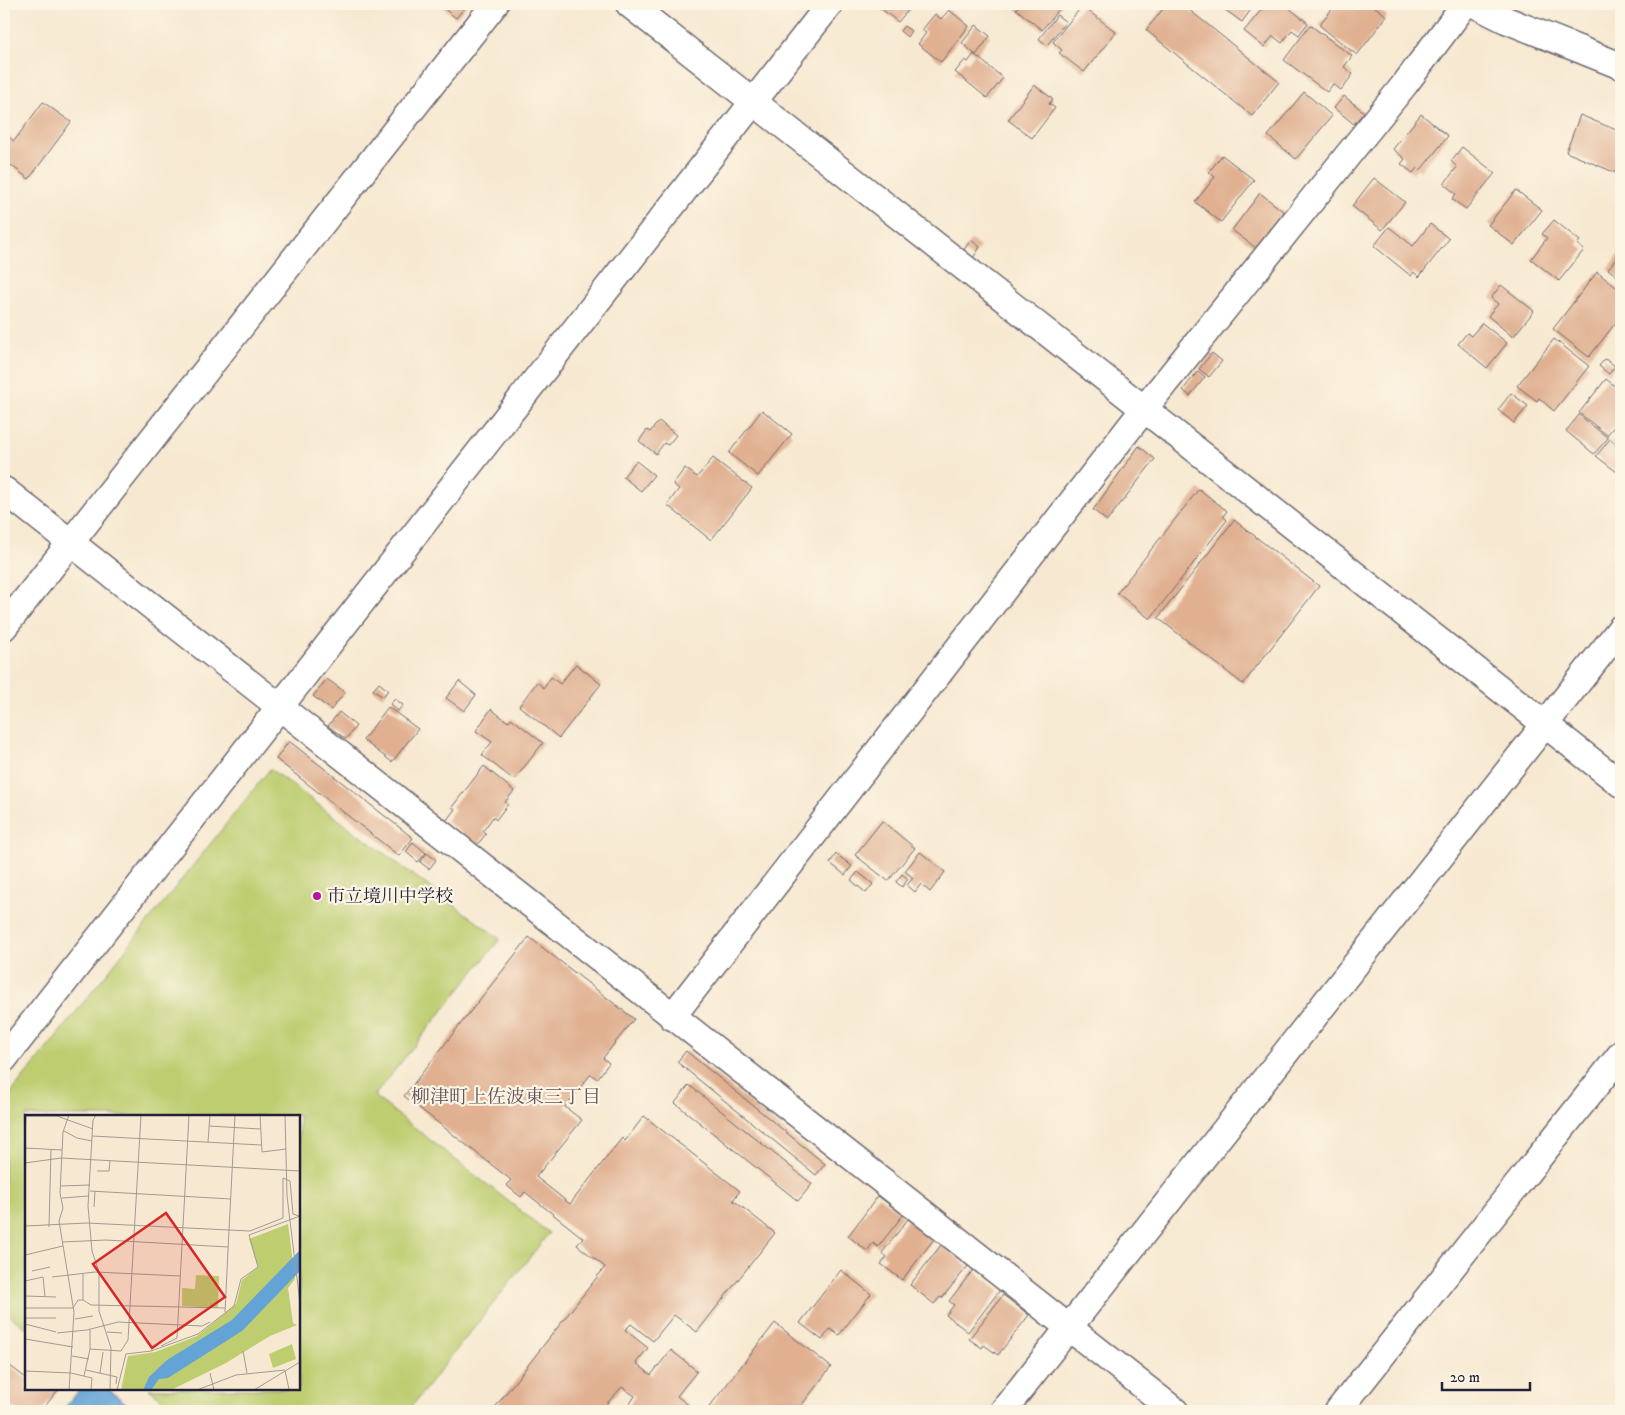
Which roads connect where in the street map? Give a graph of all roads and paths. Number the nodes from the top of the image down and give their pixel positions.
1 (495, 4) edge
2 (629, 4) edge
3 (830, 4) edge
4 (1465, 4) edge
5 (1474, 4) edge
6 (1621, 66) edge
7 (753, 101) junction
8 (1144, 409) junction
9 (4, 490) edge
10 (71, 541) junction
11 (4, 627) edge
12 (1621, 628) edge
13 (280, 707) junction
14 (1545, 724) junction
15 (1621, 784) edge
16 (672, 1017) junction
17 (1621, 1054) edge
18 (4, 1059) edge
19 (1069, 1328) junction
20 (1003, 1411) edge
21 (1174, 1411) edge
22 (1338, 1411) edge

1 - 10 street
2 - 7 street
3 - 7 street
4 - 8 street
5 - 6 street
7 - 8 street
7 - 13 street
8 - 14 street
8 - 16 street
9 - 10 street
10 - 11 street
10 - 13 street
12 - 14 street
13 - 16 street
13 - 18 street
14 - 15 street
14 - 19 street
16 - 19 street
17 - 22 street
19 - 20 street
19 - 21 street

